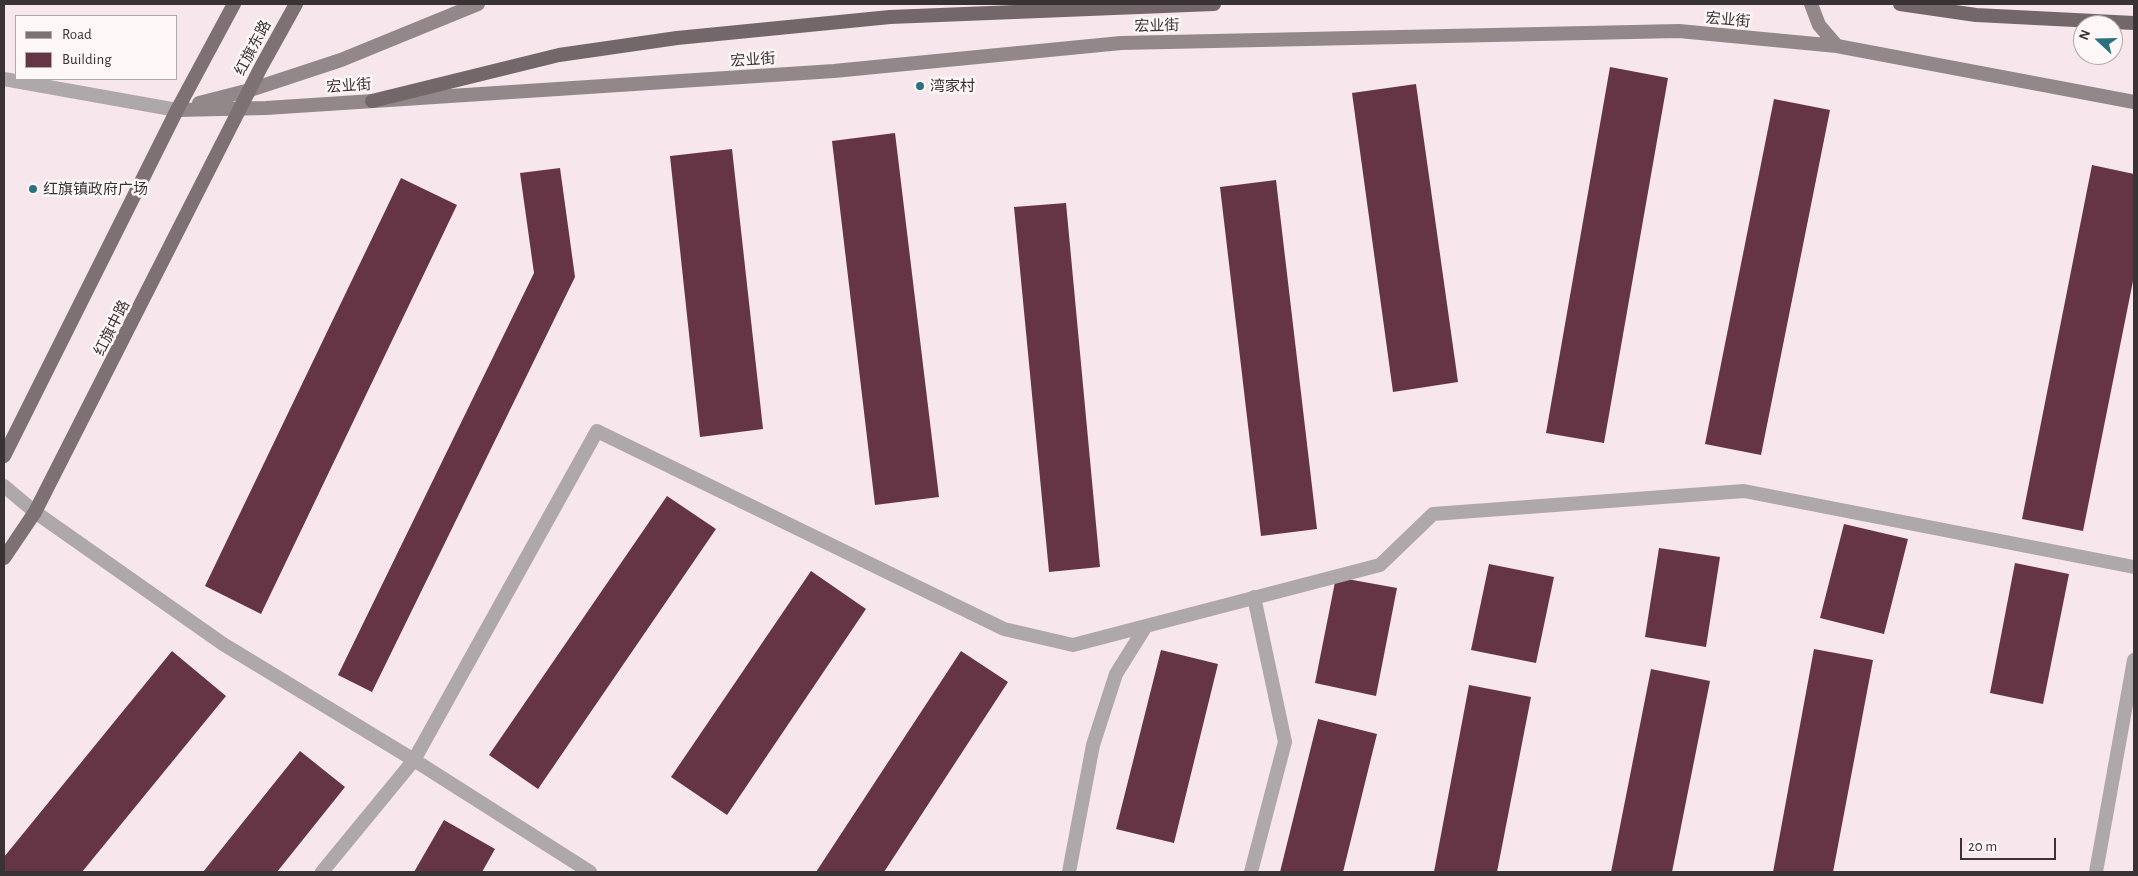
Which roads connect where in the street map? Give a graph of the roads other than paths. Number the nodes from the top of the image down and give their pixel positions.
1 (234, 4) edge
2 (296, 4) edge
3 (478, 4) edge
4 (1214, 4) edge
5 (1811, 4) edge
6 (1900, 4) edge
7 (2134, 22) edge
8 (1837, 46) junction
9 (4, 79) edge
10 (250, 90) junction
11 (372, 101) junction
12 (2134, 102) edge
13 (240, 108) junction
14 (177, 110) junction
15 (4, 456) edge
16 (4, 486) edge
17 (35, 512) junction
18 (4, 558) edge
19 (2134, 567) edge
20 (1254, 598) junction
21 (1146, 626) junction
22 (2134, 660) edge
23 (414, 760) junction
24 (322, 872) edge
25 (590, 872) edge
26 (1069, 872) edge
27 (1251, 872) edge
28 (2096, 872) edge

1 - 14 main road
2 - 10 main road, 红旗东路
3 - 10 main road
4 - 11 highway
5 - 8 main road
6 - 7 highway
8 - 11 main road, 宏业街
8 - 12 main road, 宏业街
9 - 14 street
10 - 13 main road, 红旗东路
10 - 14 main road
11 - 13 main road, 宏业街
13 - 14 main road, 宏业街
13 - 17 main road, 红旗中路
14 - 15 main road
16 - 17 street
17 - 18 main road, 红旗中路
17 - 23 street
19 - 20 street
20 - 21 street
20 - 27 street
21 - 23 street
21 - 26 street
22 - 28 street
23 - 24 street
23 - 25 street

